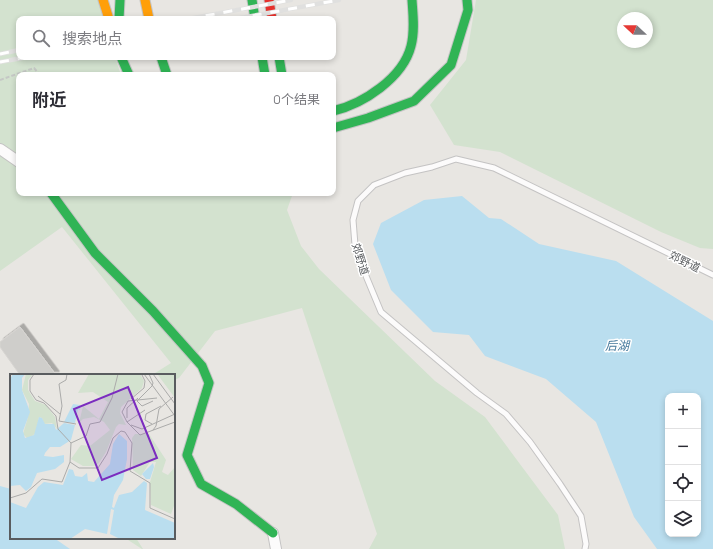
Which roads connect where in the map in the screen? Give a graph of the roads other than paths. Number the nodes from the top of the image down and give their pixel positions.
1 (103, 0) edge
2 (120, 0) edge
3 (145, 0) edge
4 (252, 0) edge
5 (269, 0) edge
6 (412, 0) edge
7 (467, 0) edge
8 (108, 16) edge
9 (119, 16) edge
10 (148, 16) edge
11 (255, 16) edge
12 (272, 16) edge
13 (122, 60) edge
14 (162, 60) edge
15 (262, 60) edge
16 (280, 60) edge
17 (128, 72) edge
18 (167, 72) edge
19 (264, 72) edge
20 (282, 72) edge
21 (336, 111) edge
22 (336, 127) edge
23 (0, 149) edge
24 (16, 160) edge
25 (53, 196) edge
26 (713, 275) edge
27 (273, 533) joint
28 (276, 549) edge
29 (585, 549) edge

1 - 8 main road
2 - 9 main road
3 - 10 main road
4 - 11 main road
5 - 12 main road
6 - 21 main road
7 - 22 main road
13 - 17 main road
14 - 18 main road
15 - 19 main road
16 - 20 main road
23 - 24 street
25 - 27 main road
26 - 29 lane, 郊野道
27 - 28 street

